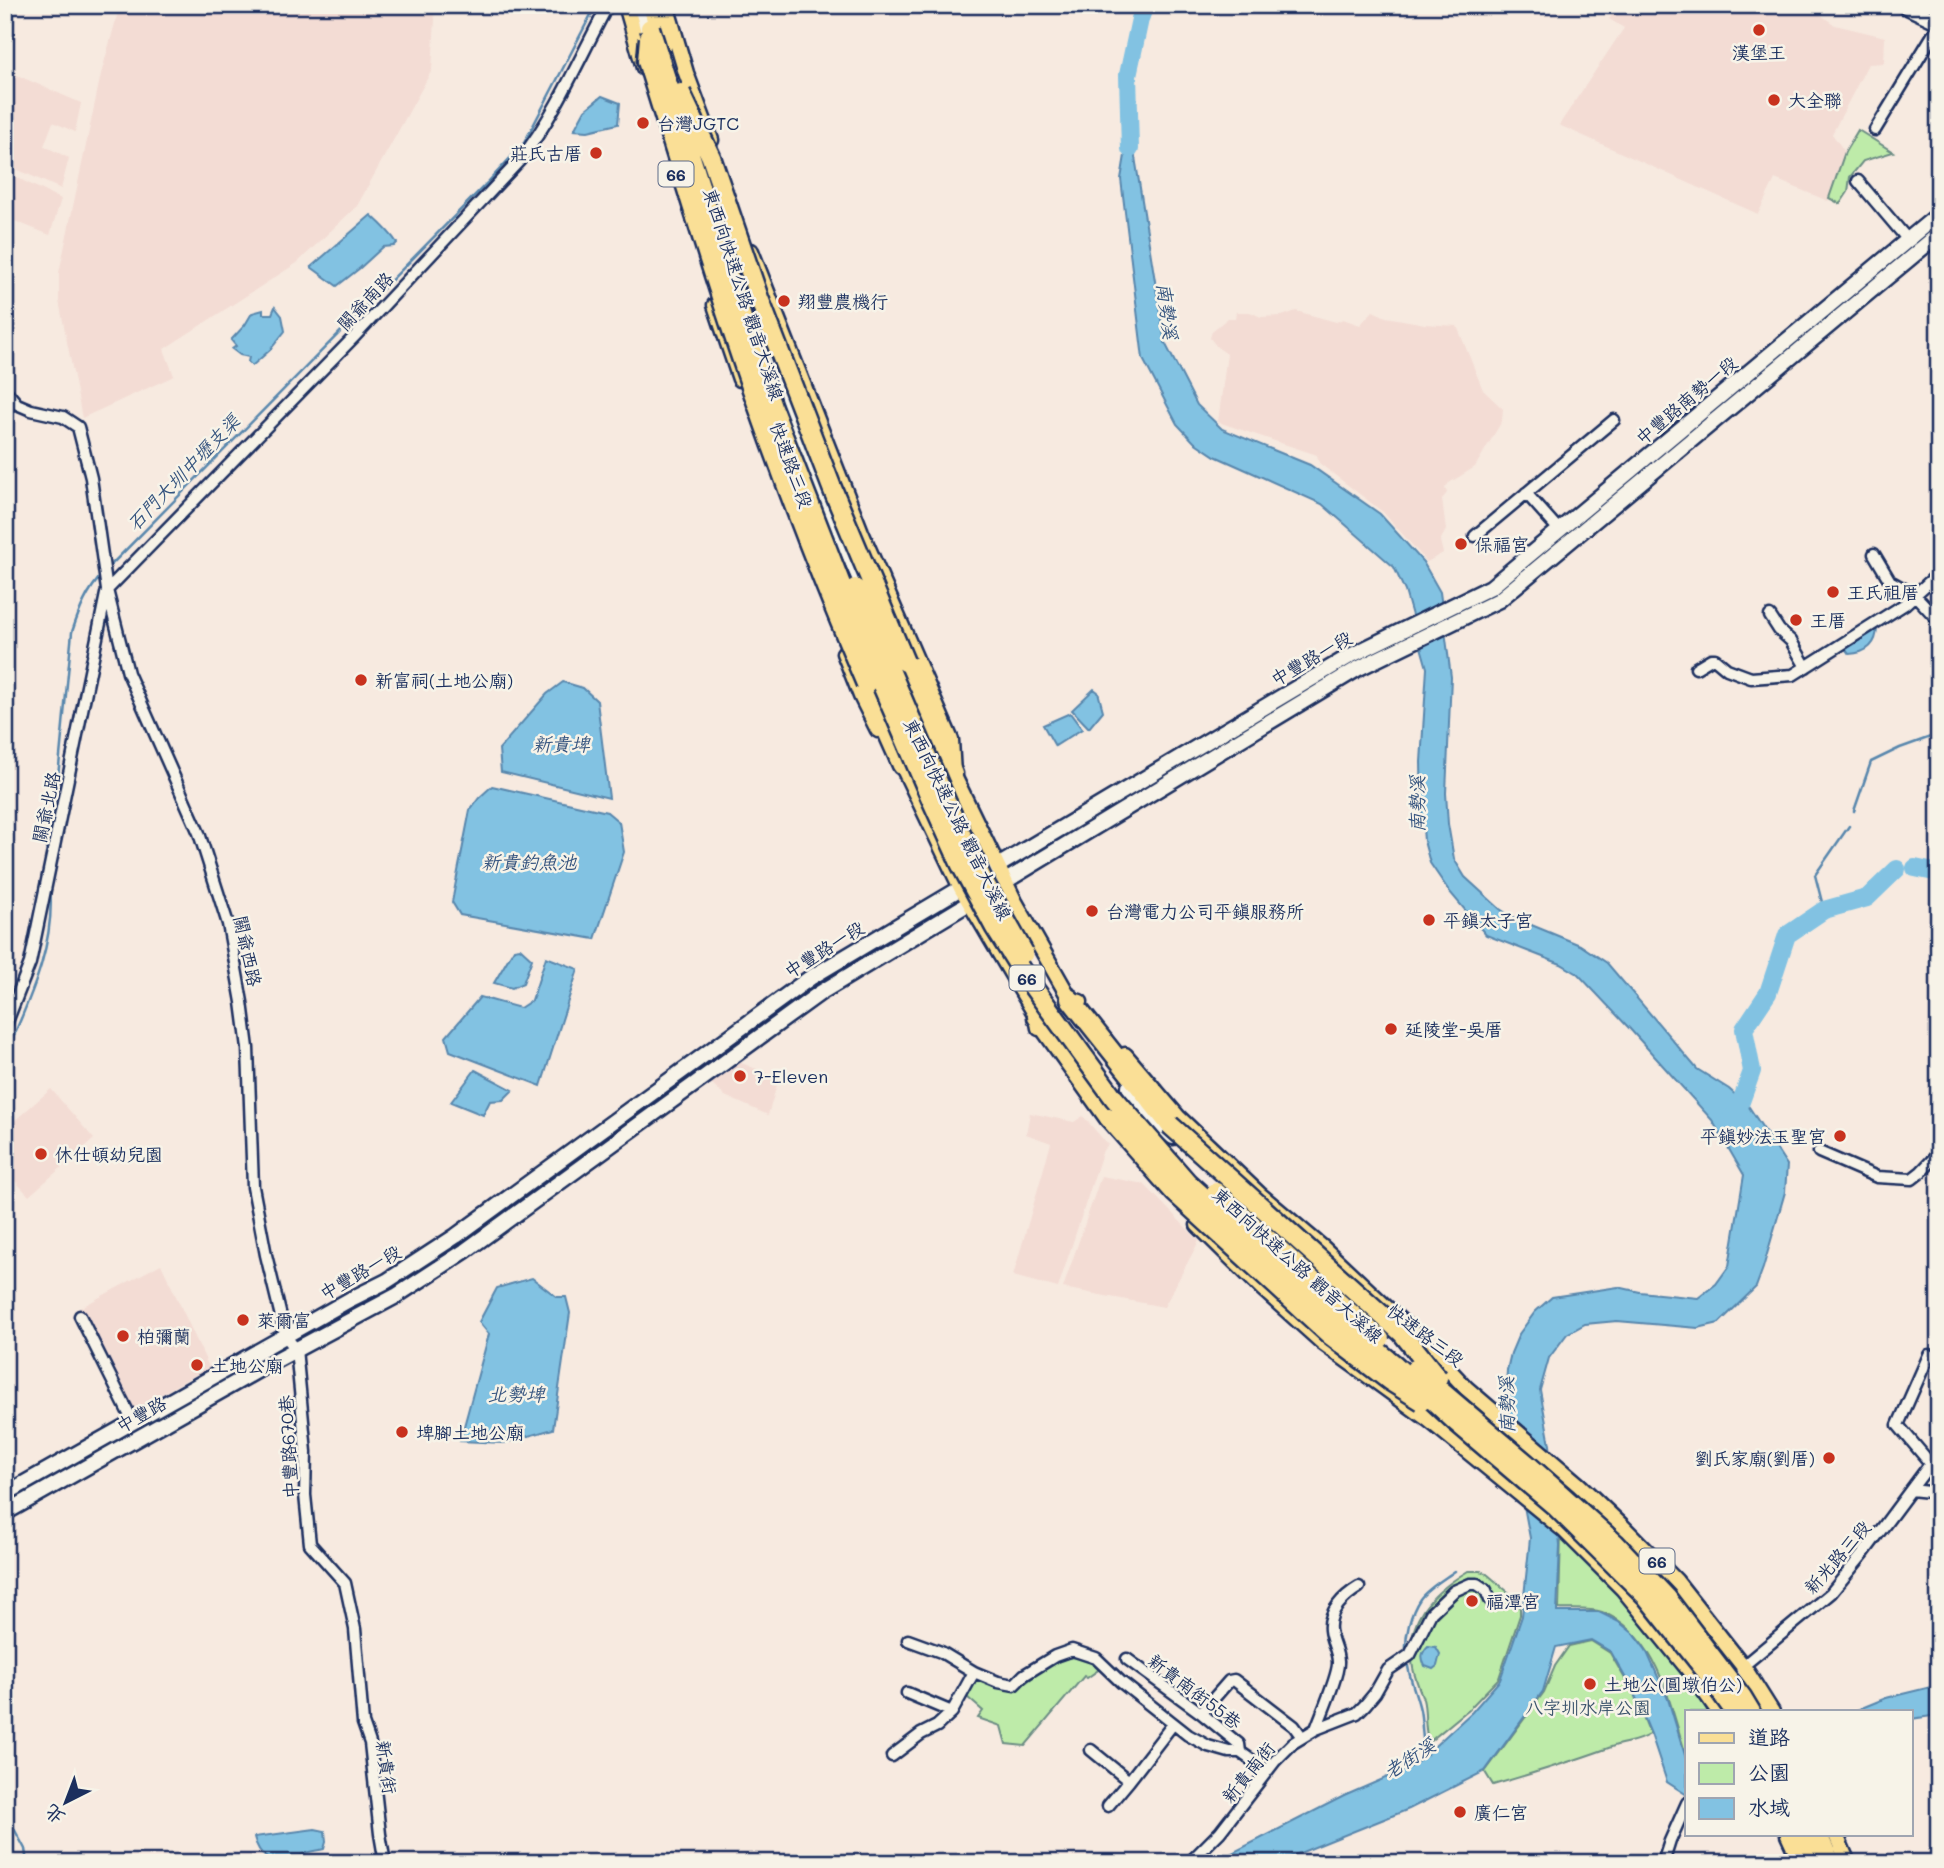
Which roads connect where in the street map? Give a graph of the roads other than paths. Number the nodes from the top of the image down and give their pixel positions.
1 (608, 5) edge
2 (626, 5) edge
3 (633, 5) edge
4 (644, 5) edge
5 (652, 5) edge
6 (666, 5) edge
7 (1903, 5) edge
8 (1939, 23) edge
9 (650, 28) junction
10 (676, 40) junction
11 (673, 77) junction
12 (1875, 130) dead end
13 (1858, 181) dead end
14 (1939, 214) edge
15 (1939, 234) edge
16 (1908, 240) junction
17 (780, 323) junction
18 (761, 330) junction
19 (741, 338) junction
20 (726, 343) junction
21 (5, 390) edge
22 (1614, 420) dead end
23 (1526, 493) junction
24 (1559, 530) junction
25 (861, 532) junction
26 (1475, 536) dead end
27 (842, 539) junction
28 (1570, 542) junction
29 (811, 551) junction
30 (1874, 554) dead end
31 (1939, 573) edge
32 (107, 590) junction
33 (1915, 595) junction
34 (1452, 607) junction
35 (1770, 616) dead end
36 (1457, 621) junction
37 (1939, 621) edge
38 (1406, 629) junction
39 (1412, 643) junction
40 (1806, 667) junction
41 (1696, 668) dead end
42 (902, 765) junction
43 (953, 774) junction
44 (998, 867) junction
45 (1005, 882) junction
46 (961, 888) junction
47 (971, 903) junction
48 (1070, 999) junction
49 (1037, 1017) junction
50 (5, 1027) edge
51 (654, 1091) junction
52 (665, 1105) junction
53 (1819, 1152) dead end
54 (1939, 1153) edge
55 (1323, 1248) junction
56 (1312, 1265) junction
57 (1289, 1291) junction
58 (1279, 1304) junction
59 (80, 1316) dead end
60 (286, 1337) junction
61 (296, 1349) junction
62 (1928, 1355) dead end
63 (1466, 1388) junction
64 (1460, 1417) junction
65 (1428, 1419) junction
66 (133, 1422) junction
67 (1939, 1452) edge
68 (1930, 1463) junction
69 (1911, 1490) junction
70 (1939, 1493) edge
71 (5, 1494) edge
72 (5, 1513) edge
73 (310, 1544) joint
74 (1359, 1587) dead end
75 (1490, 1600) dead end
76 (908, 1640) dead end
77 (1126, 1659) dead end
78 (1743, 1667) junction
79 (974, 1672) junction
80 (907, 1693) dead end
81 (1718, 1710) edge
82 (1729, 1710) edge
83 (1734, 1710) edge
84 (1750, 1710) edge
85 (1771, 1710) edge
86 (952, 1712) junction
87 (1201, 1713) junction
88 (1174, 1724) junction
89 (1316, 1729) junction
90 (1302, 1737) junction
91 (1091, 1750) dead end
92 (1240, 1752) junction
93 (892, 1756) dead end
94 (1267, 1771) junction
95 (1129, 1781) junction
96 (1108, 1807) dead end
97 (1685, 1808) edge
98 (1788, 1836) edge
99 (1803, 1836) edge
100 (1818, 1836) edge
101 (1836, 1836) edge
102 (385, 1863) edge
103 (1189, 1863) edge
104 (1663, 1863) edge
105 (1801, 1863) edge
106 (1815, 1863) edge
107 (1830, 1863) edge
108 (1848, 1863) edge

1 - 32 street, 關爺南路
2 - 20 main road, 快速路三段 / 66
3 - 19 main road, 快速路三段
4 - 9 highway, 東西向快速公路 觀音大溪線 / 66
5 - 11 highway, 東西向快速公路 觀音大溪線 / 66
6 - 10 main road, 快速路三段 / 66
7 - 8 main road
8 - 12 street
9 - 42 highway, bridge
9 - 64 highway, 東西向快速公路 觀音大溪線 / 66, bridge
10 - 17 main road, 快速路三段 / 66
10 - 18 main road, 快速路三段
11 - 43 highway, bridge
11 - 64 highway, 東西向快速公路 觀音大溪線 / 66, bridge
13 - 16 street
14 - 16 main road, 中豐路南勢一段
15 - 28 main road, 中豐路南勢一段
16 - 24 main road, 中豐路南勢一段
17 - 18 main road
17 - 25 main road, 快速路三段 / 66
18 - 19 main road
18 - 27 main road, 快速路三段
19 - 20 main road
19 - 29 main road, 快速路三段
20 - 29 main road, 快速路三段 / 66
21 - 32 street
22 - 23 street
23 - 24 street
23 - 26 street
24 - 28 main road
24 - 34 main road, 中豐路南勢一段
25 - 27 main road
25 - 43 main road, 快速路三段 / 66
27 - 29 main road
27 - 43 main road, 快速路三段
28 - 36 main road, 中豐路南勢一段
29 - 42 main road, 快速路三段 / 66
30 - 33 street
31 - 33 street
32 - 50 street, 關爺北路
32 - 60 street, 關爺西路
33 - 37 street
33 - 40 street
34 - 36 main road
34 - 38 main road, 中豐路一段
35 - 40 street
36 - 39 main road, 中豐路一段
38 - 39 main road
38 - 44 main road, 中豐路一段
39 - 45 main road, 中豐路一段
40 - 41 street
42 - 46 main road, 快速路三段 / 66
43 - 44 main road, 快速路三段 / 66
44 - 45 main road, 快速路三段 / 66
44 - 46 main road, 中豐路一段
45 - 47 main road, 中豐路一段
45 - 48 main road, 快速路三段 / 66
46 - 47 main road, 快速路三段 / 66
46 - 51 main road, 中豐路一段
47 - 49 main road, 快速路三段 / 66
47 - 52 main road, 中豐路一段
48 - 55 main road, 快速路三段 / 66
48 - 56 main road, 快速路三段
48 - 64 highway, bridge
49 - 57 main road, 快速路三段
49 - 58 main road, 快速路三段 / 66
49 - 64 highway, bridge
51 - 52 main road
51 - 60 main road, 中豐路一段
52 - 61 main road, 中豐路一段
53 - 54 street
55 - 56 main road
55 - 63 main road, 快速路三段 / 66
56 - 57 main road
56 - 63 main road, 快速路三段
57 - 58 main road
57 - 65 main road, 快速路三段
58 - 65 main road, 快速路三段 / 66
59 - 66 street
60 - 61 street
60 - 66 main road, 中豐路
61 - 72 main road, 中豐路
61 - 73 street, 中豐路670巷
62 - 68 street
63 - 78 main road, 66
64 - 83 highway, 東西向快速公路 觀音大溪線 / 66, bridge
64 - 84 highway, 東西向快速公路 觀音大溪線 / 66, bridge
65 - 81 main road, 快速路三段 / 66
66 - 71 main road, 中豐路
67 - 68 street, 新光路三段
68 - 69 street, 新光路三段
69 - 70 street
69 - 78 street, 新光路三段
73 - 102 street, 新貴街
74 - 89 street
75 - 89 street, 新貴南街
76 - 79 street
77 - 87 street, 新貴南街55巷
78 - 82 street
78 - 85 main road, 66
79 - 86 street
79 - 88 street
80 - 86 street
86 - 93 street
87 - 90 street
87 - 92 street, 新貴南街55巷
88 - 92 street
88 - 95 street
89 - 90 street, 新貴南街
90 - 94 street, 新貴南街
91 - 95 street
92 - 94 street
94 - 103 street, 新貴南街
95 - 96 street
97 - 104 street
98 - 105 main road
99 - 106 highway
100 - 107 highway
101 - 108 main road

